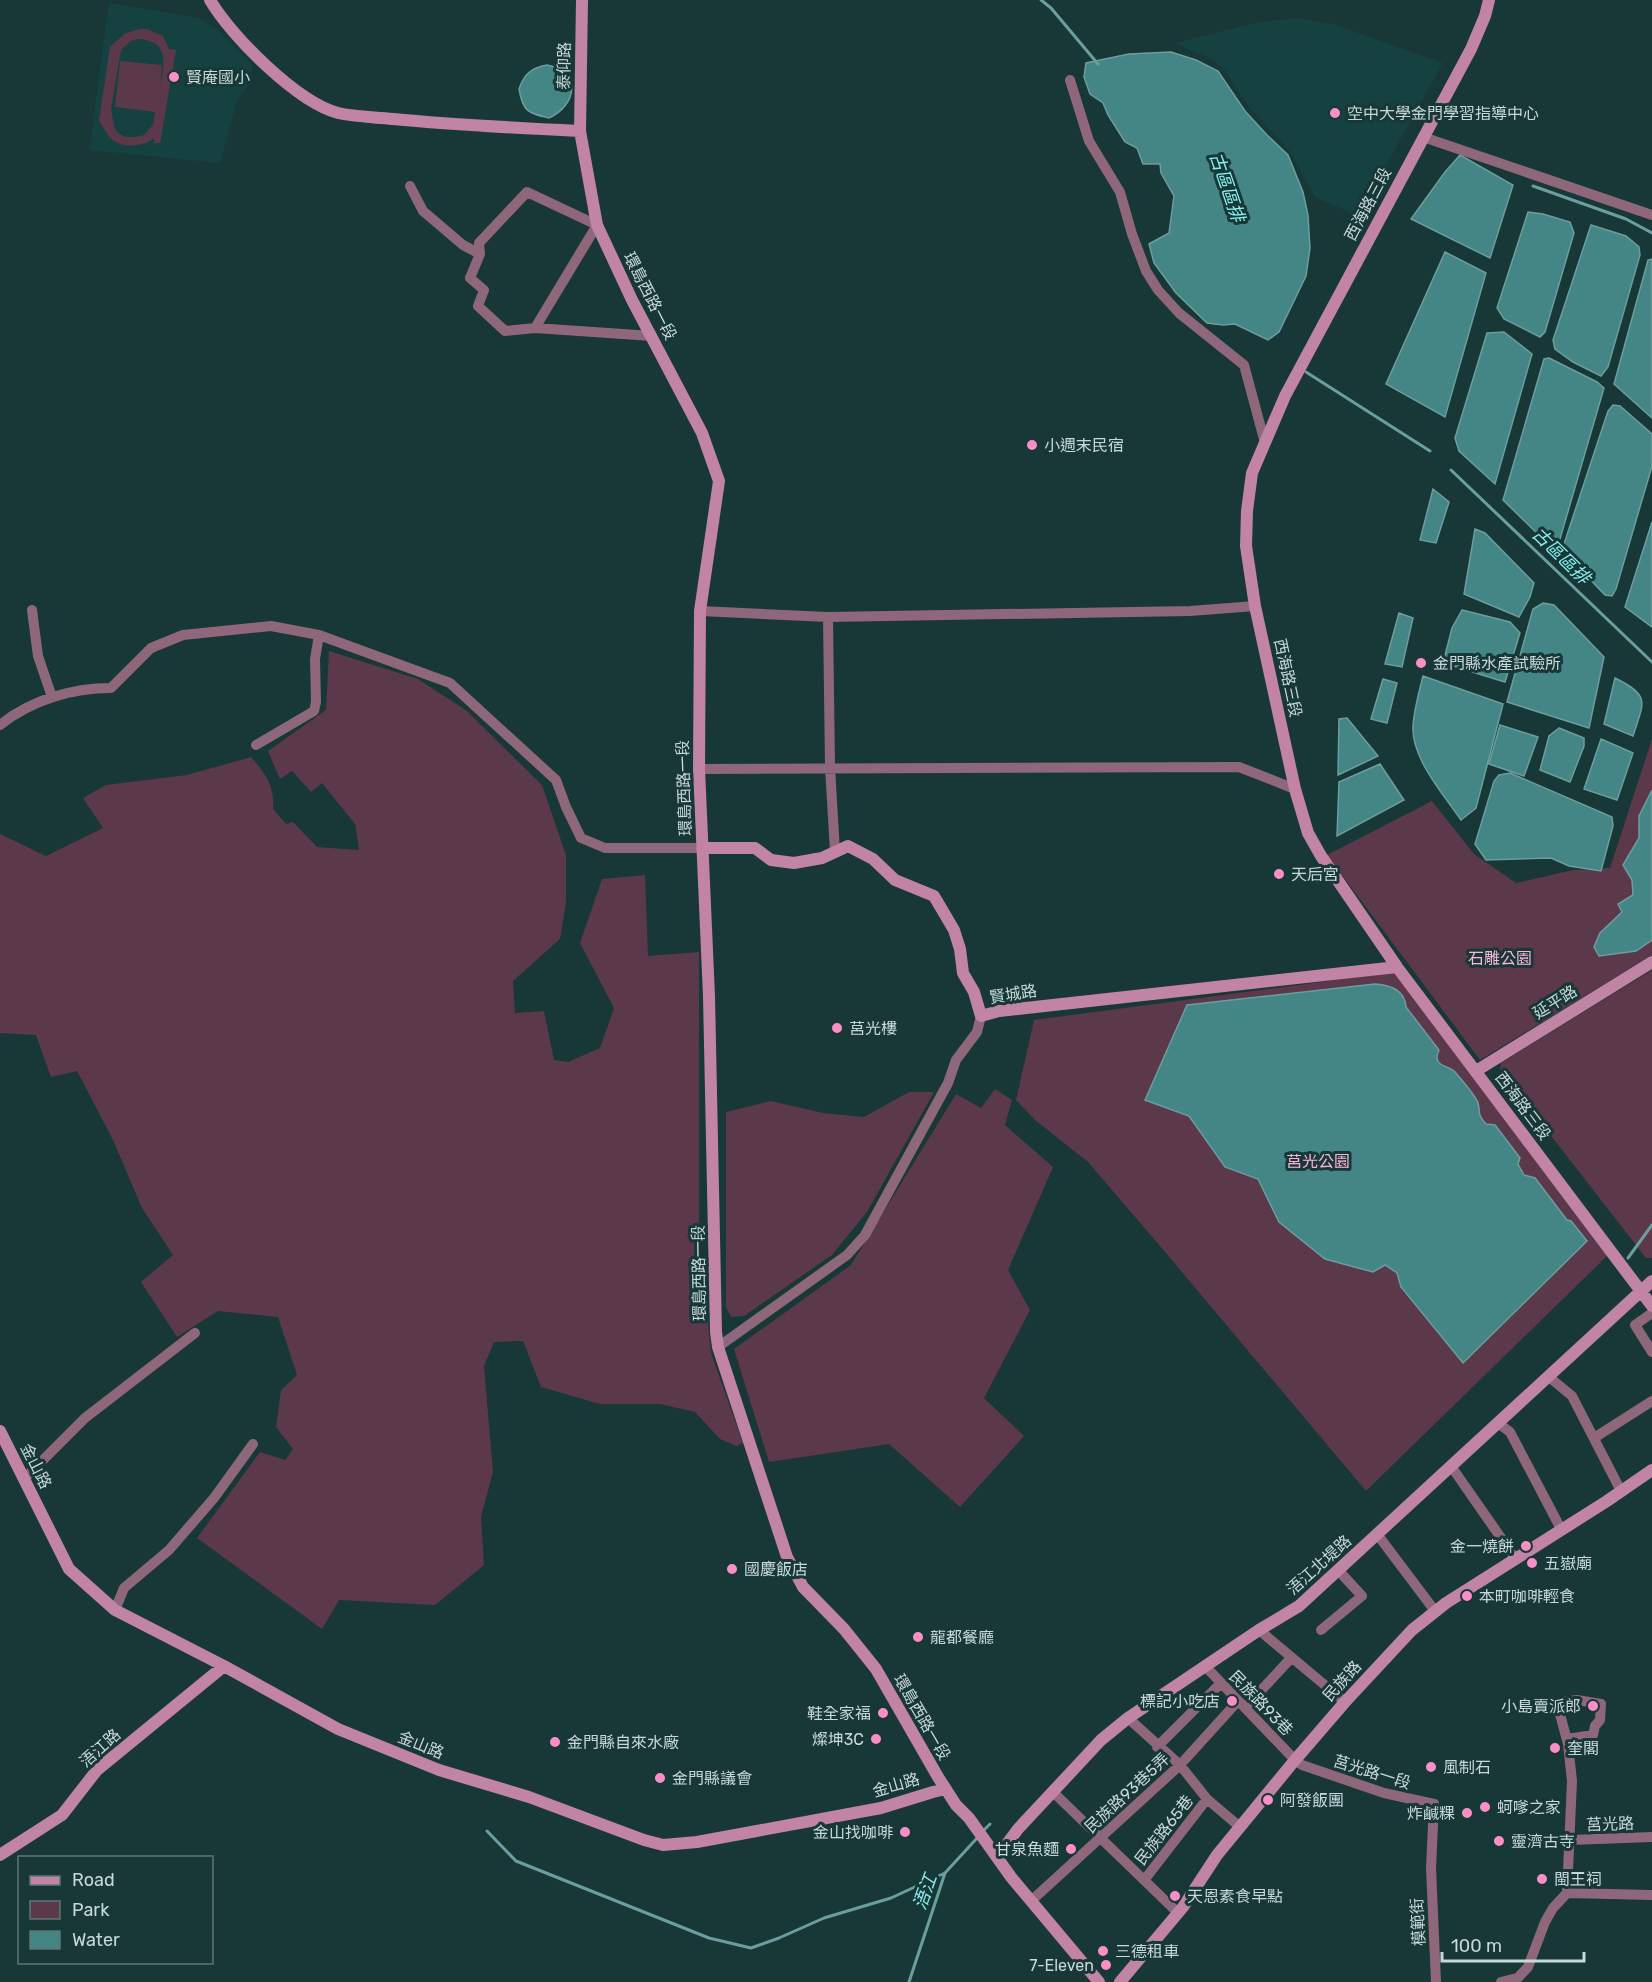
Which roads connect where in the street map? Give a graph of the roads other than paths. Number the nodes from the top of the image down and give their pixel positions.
1 (210, 0) edge
2 (582, 0) edge
3 (1489, 0) edge
4 (1070, 80) dead end
5 (580, 132) junction
6 (1423, 136) junction
7 (410, 186) dead end
8 (1652, 214) edge
9 (597, 225) junction
10 (480, 254) junction
11 (535, 328) junction
12 (652, 336) junction
13 (1265, 443) junction
14 (1255, 606) junction
15 (32, 610) dead end
16 (699, 611) junction
17 (828, 617) junction
18 (319, 635) junction
19 (52, 697) junction
20 (0, 725) edge
21 (256, 745) dead end
22 (830, 768) junction
23 (699, 769) junction
24 (1295, 789) junction
25 (703, 848) junction
26 (835, 852) junction
27 (1652, 962) edge
28 (1397, 967) junction
29 (981, 1016) junction
30 (1476, 1071) junction
31 (1652, 1281) edge
32 (1640, 1290) junction
33 (1652, 1306) edge
34 (1652, 1313) edge
35 (195, 1333) dead end
36 (718, 1347) junction
37 (1652, 1352) edge
38 (1549, 1377) junction
39 (1652, 1401) edge
40 (1498, 1423) junction
41 (0, 1431) edge
42 (1594, 1438) junction
43 (253, 1444) dead end
44 (1451, 1466) junction
45 (1652, 1470) edge
46 (24, 1479) junction
47 (1621, 1491) junction
48 (1561, 1529) junction
49 (1377, 1534) junction
50 (1515, 1558) junction
51 (1338, 1570) junction
52 (115, 1610) junction
53 (1435, 1611) junction
54 (1259, 1630) junction
55 (1321, 1630) dead end
56 (1291, 1658) junction
57 (224, 1666) junction
58 (1205, 1666) junction
59 (1221, 1683) junction
60 (1345, 1702) junction
61 (1242, 1705) junction
62 (1128, 1718) junction
63 (1567, 1740) junction
64 (1157, 1747) junction
65 (1299, 1763) junction
66 (1180, 1765) junction
67 (946, 1790) junction
68 (1053, 1792) junction
69 (1207, 1799) junction
70 (1434, 1804) joint
71 (1240, 1827) junction
72 (1652, 1837) edge
73 (1101, 1838) junction
74 (1570, 1840) junction
75 (993, 1852) junction
76 (0, 1855) edge
77 (1145, 1879) junction
78 (1567, 1893) junction
79 (1652, 1895) edge
80 (1031, 1901) junction
81 (1178, 1912) junction
82 (1515, 1980) edge
83 (1099, 1982) edge
84 (1120, 1982) edge
85 (1436, 1982) edge
86 (1501, 1982) edge

1 - 5 main road
2 - 5 main road, 泰仰路
3 - 6 main road, 西海路三段
4 - 13 street
5 - 9 main road, 環島西路一段
6 - 8 street
6 - 13 main road, 西海路三段
7 - 10 street
9 - 10 street
9 - 11 street
9 - 12 main road, 環島西路一段
10 - 11 street
11 - 12 street
12 - 16 main road, 環島西路一段
13 - 14 main road, 西海路三段
14 - 17 street
14 - 24 main road, 西海路三段
15 - 19 street
16 - 17 street
16 - 23 main road, 環島西路一段
17 - 22 street
18 - 19 street
18 - 21 street
18 - 25 street
19 - 20 street
22 - 23 street
22 - 24 street
22 - 26 street
23 - 25 main road, 環島西路一段
24 - 28 main road, 西海路三段
25 - 26 main road, 賢城路
25 - 36 main road, 環島西路一段
26 - 29 main road, 賢城路
27 - 30 main road, 延平路
28 - 29 main road, 賢城路
28 - 30 main road, 西海路三段
29 - 36 street
30 - 32 main road, 西海路三段
31 - 32 main road, 浯江北堤路
32 - 33 main road, 西海路三段
32 - 38 main road, 浯江北堤路
34 - 37 street
35 - 46 street
36 - 67 main road, 環島西路一段
38 - 40 main road, 浯江北堤路
38 - 42 street
39 - 42 street
40 - 44 main road, 浯江北堤路
40 - 48 street
41 - 46 main road, 金山路
42 - 47 street
43 - 52 street
44 - 49 main road, 浯江北堤路
44 - 50 street
45 - 47 main road, 民族路
46 - 52 main road, 金山路
47 - 48 main road, 民族路
48 - 50 main road, 民族路
49 - 51 main road, 浯江北堤路
49 - 53 street
50 - 53 main road, 民族路
51 - 54 main road, 浯江北堤路
51 - 55 street
52 - 57 main road, 金山路
53 - 60 main road, 民族路
54 - 56 street
54 - 58 main road, 浯江北堤路
56 - 60 street
56 - 61 street, 民族路93巷5弄
57 - 67 main road, 金山路
57 - 76 main road, 浯江路
58 - 59 street, 民族路93巷
58 - 62 main road, 浯江北堤路
59 - 61 street, 民族路93巷
59 - 64 street
60 - 65 main road, 民族路
61 - 65 street, 民族路93巷
61 - 66 street, 民族路93巷5弄
62 - 64 street, 民族路65巷
62 - 68 main road, 浯江北堤路
63 - 63 street
63 - 74 street
64 - 66 street, 民族路65巷
65 - 70 street, 莒光路一段
65 - 71 main road, 民族路
66 - 69 street, 民族路65巷
66 - 73 street, 民族路93巷5弄
67 - 75 main road, 環島西路一段
68 - 73 street
68 - 75 main road, 浯江北堤路
69 - 71 street, 民族路65巷
69 - 77 street, 民族路65巷
70 - 85 street, 模範街
71 - 81 main road, 民族路
72 - 74 street, 莒光路
73 - 77 street
73 - 80 street, 民族路93巷5弄
74 - 78 street
75 - 80 main road
77 - 81 street
78 - 79 street
78 - 82 street
80 - 83 main road
81 - 84 main road, 民族路
82 - 86 street

